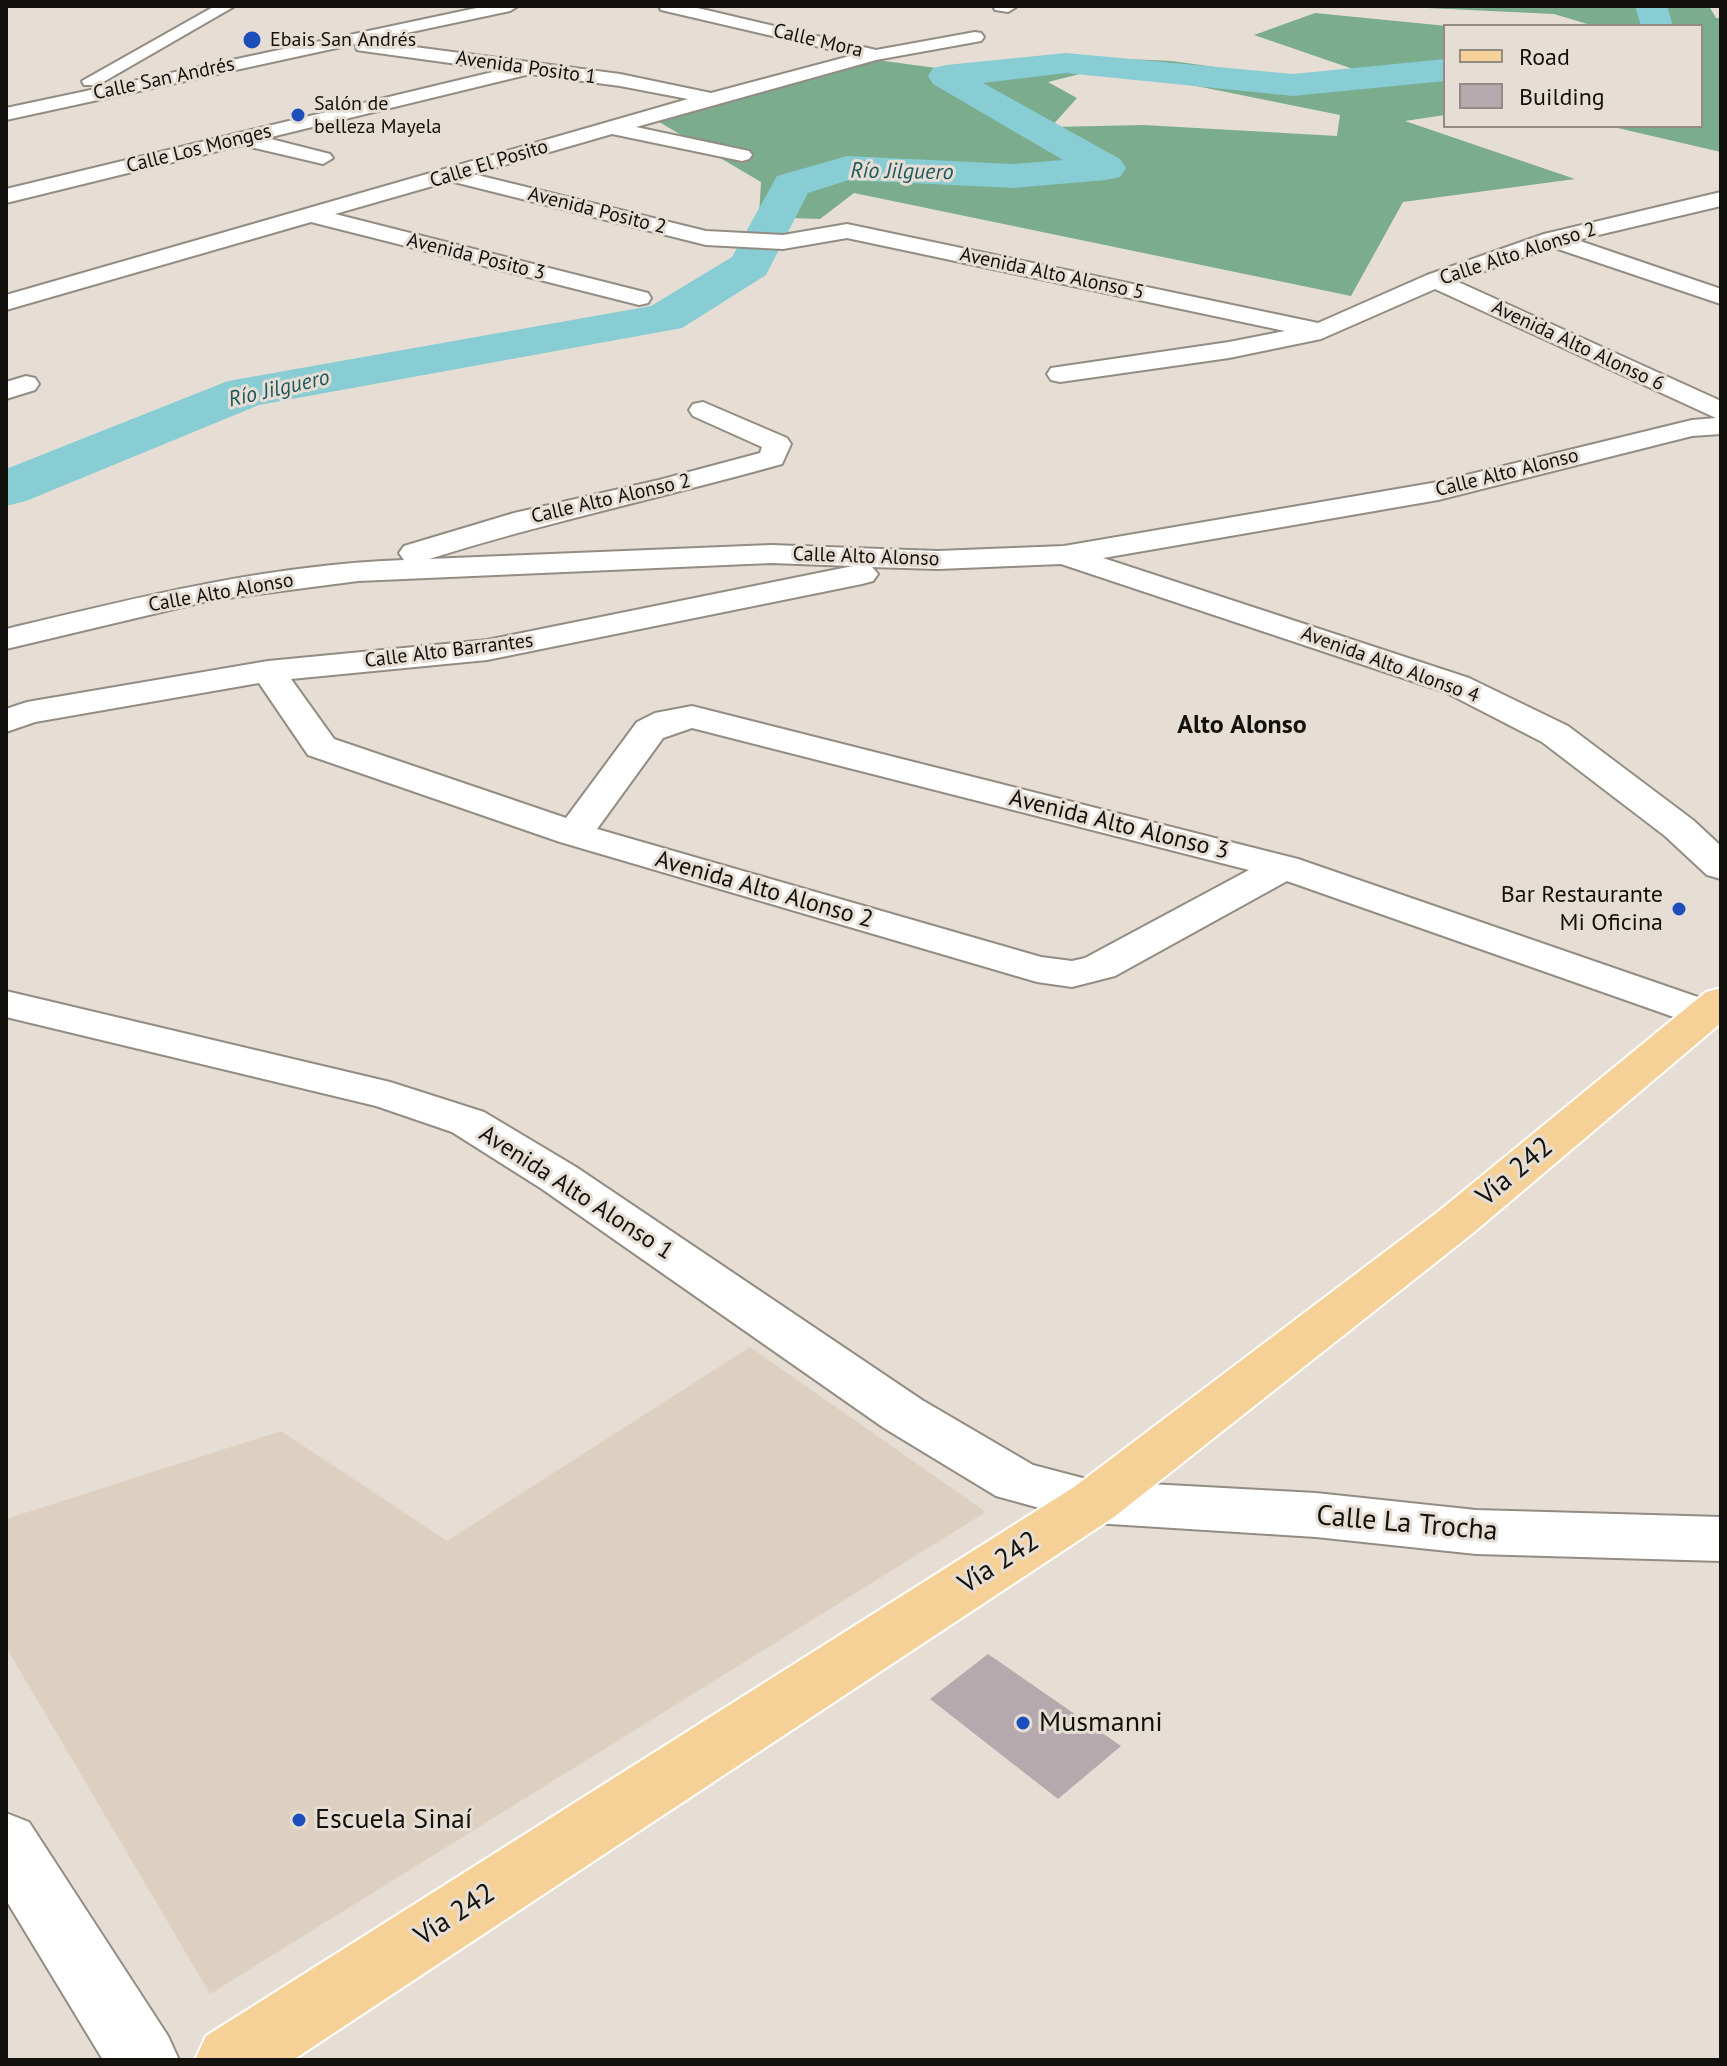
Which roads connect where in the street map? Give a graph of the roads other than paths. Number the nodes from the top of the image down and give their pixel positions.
1 (227, 6) edge
2 (510, 6) edge
3 (667, 6) edge
4 (975, 37) dead end
5 (339, 42) junction
6 (875, 55) junction
7 (531, 68) junction
8 (713, 98) junction
9 (50, 103) junction
10 (6, 114) edge
11 (612, 128) junction
12 (243, 139) junction
13 (742, 155) dead end
14 (323, 158) dead end
15 (454, 175) junction
16 (6, 196) edge
17 (1721, 199) edge
18 (314, 216) junction
19 (1552, 239) junction
20 (783, 242) joint
21 (1435, 280) junction
22 (1721, 297) edge
23 (639, 298) dead end
24 (6, 303) edge
25 (1321, 331) junction
26 (1060, 374) dead end
27 (703, 410) dead end
28 (1721, 411) edge
29 (1721, 426) edge
30 (1064, 555) junction
31 (938, 560) junction
32 (358, 571) junction
33 (6, 639) edge
34 (268, 671) junction
35 (6, 721) edge
36 (574, 834) junction
37 (1284, 867) junction
38 (1721, 867) edge
39 (6, 1004) edge
40 (1712, 1007) edge
41 (1094, 1502) junction
42 (1721, 1539) edge
43 (6, 1842) edge
44 (143, 2060) edge
45 (231, 2060) edge

1 - 9 street
2 - 5 street, Calle San Andrés
3 - 6 street, Calle Mora
4 - 6 street, Calle El Posito
5 - 7 street, Avenida Posito 1
5 - 9 street, Calle San Andrés
6 - 8 street, Calle El Posito
7 - 8 street, Avenida Posito 1
7 - 12 street, Calle Los Monges
8 - 11 street, Calle El Posito
9 - 10 street, Calle San Andrés
11 - 13 street
11 - 15 street, Calle El Posito
12 - 14 street
12 - 16 street, Calle Los Monges
15 - 18 street, Calle El Posito
15 - 20 street, Avenida Posito 2
17 - 19 street, Calle Alto Alonso 2
18 - 23 street, Avenida Posito 3
18 - 24 street, Calle El Posito
19 - 21 street, Calle Alto Alonso 2
19 - 22 street
20 - 25 street, Avenida Alto Alonso 5
21 - 25 street, Calle Alto Alonso 2
21 - 28 street, Avenida Alto Alonso 6
25 - 26 street, Calle Alto Alonso 2
27 - 32 street, Calle Alto Alonso 2
29 - 30 street, Calle Alto Alonso
30 - 31 street, Calle Alto Alonso
30 - 38 street, Avenida Alto Alonso 4
31 - 32 street, Calle Alto Alonso
31 - 34 street, Calle Alto Barrantes
32 - 33 street, Calle Alto Alonso
34 - 35 street, Calle Alto Barrantes
34 - 36 street, Avenida Alto Alonso 2
36 - 37 street, Avenida Alto Alonso 2
36 - 37 street, Avenida Alto Alonso 3
37 - 40 street, Avenida Alto Alonso 3
39 - 41 street, Avenida Alto Alonso 1
40 - 41 main road, Vía 242
41 - 42 street, Calle La Trocha
41 - 45 main road, Vía 242
43 - 44 street

